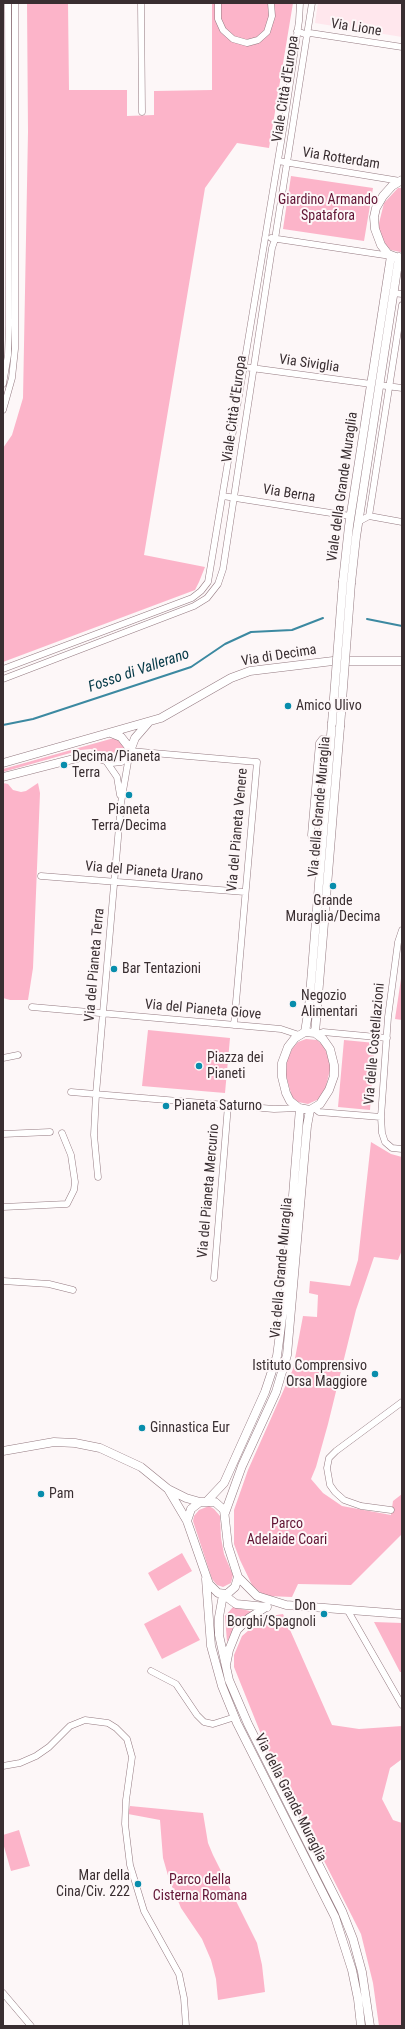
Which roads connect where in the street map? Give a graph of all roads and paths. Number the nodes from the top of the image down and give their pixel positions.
1 (8, 3) edge
2 (15, 3) edge
3 (140, 3) edge
4 (218, 3) edge
5 (271, 3) edge
6 (300, 3) edge
7 (312, 3) edge
8 (297, 31) junction
9 (307, 35) junction
10 (402, 47) edge
11 (142, 112) dead end
12 (16, 127) junction
13 (6, 128) edge
14 (278, 161) junction
15 (286, 162) junction
16 (401, 180) edge
17 (9, 206) edge
18 (265, 237) junction
19 (275, 239) junction
20 (398, 257) edge
21 (393, 293) junction
22 (402, 294) edge
23 (402, 305) edge
24 (9, 336) edge
25 (244, 367) junction
26 (253, 368) junction
27 (3, 384) edge
28 (375, 385) junction
29 (390, 387) junction
30 (402, 388) edge
31 (3, 410) edge
32 (223, 496) junction
33 (234, 498) junction
34 (350, 516) junction
35 (369, 516) junction
36 (358, 522) junction
37 (402, 522) edge
38 (347, 582) junction
39 (402, 661) edge
40 (3, 669) edge
41 (3, 679) edge
42 (148, 723) junction
43 (332, 723) joint
44 (111, 733) junction
45 (130, 754) junction
46 (106, 762) junction
47 (3, 763) edge
48 (3, 777) edge
49 (121, 803) junction
50 (42, 876) dead end
51 (114, 882) junction
52 (245, 892) junction
53 (402, 930) edge
54 (32, 1007) dead end
55 (103, 1014) junction
56 (234, 1025) junction
57 (302, 1034) junction
58 (316, 1034) junction
59 (387, 1038) junction
60 (18, 1055) dead end
61 (3, 1058) edge
62 (71, 1092) dead end
63 (96, 1094) junction
64 (228, 1105) junction
65 (300, 1108) junction
66 (312, 1109) junction
67 (381, 1117) junction
68 (50, 1132) dead end
69 (62, 1133) dead end
70 (3, 1134) edge
71 (402, 1149) edge
72 (98, 1177) dead end
73 (3, 1207) edge
74 (214, 1278) dead end
75 (3, 1281) edge
76 (73, 1290) dead end
77 (402, 1402) edge
78 (3, 1452) edge
79 (168, 1489) junction
80 (204, 1501) junction
81 (391, 1510) dead end
82 (225, 1513) junction
83 (187, 1521) junction
84 (238, 1577) junction
85 (206, 1579) junction
86 (224, 1595) junction
87 (286, 1605) junction
88 (266, 1607) junction
89 (348, 1611) junction
90 (402, 1614) edge
91 (226, 1670) junction
92 (151, 1671) dead end
93 (402, 1705) edge
94 (235, 1717) junction
95 (3, 1766) edge
96 (3, 1993) edge
97 (31, 2026) edge
98 (186, 2026) edge
99 (361, 2026) edge
100 (370, 2026) edge

1 - 13 street
2 - 12 street
3 - 11 street
4 - 5 street
6 - 8 street, Viale Città d'Europa
7 - 9 street, Viale Città d'Europa
8 - 9 street
8 - 14 street, Viale Città d'Europa
9 - 10 street, Via Lione
9 - 15 street, Viale Città d'Europa
12 - 13 street
12 - 17 street
13 - 17 street
14 - 15 street, Via Rotterdam
14 - 18 street, Viale Città d'Europa
15 - 16 street, Via Rotterdam
15 - 19 street, Viale Città d'Europa
16 - 20 street
17 - 24 street
18 - 19 street
18 - 25 street, Viale Città d'Europa
19 - 20 street
19 - 26 street, Viale Città d'Europa
20 - 21 street, Viale della Grande Muraglia
20 - 28 street, Viale della Grande Muraglia
21 - 22 street
21 - 28 street, Viale della Grande Muraglia
23 - 29 street
24 - 27 street
24 - 31 street
25 - 26 street, Via Siviglia
25 - 32 street, Viale Città d'Europa
26 - 28 street, Via Siviglia
26 - 33 street, Viale Città d'Europa
28 - 29 street, Via Siviglia
28 - 34 street, Viale della Grande Muraglia
28 - 36 street, Viale della Grande Muraglia
29 - 30 street, Via Siviglia
29 - 35 street
32 - 33 street, Via Berna
32 - 40 street, Viale Città d'Europa
33 - 34 street, Via Berna
33 - 41 street, Viale Città d'Europa
34 - 38 street, Viale della Grande Muraglia
35 - 36 street
35 - 37 street
36 - 38 street, Viale della Grande Muraglia
38 - 43 street, Viale della Grande Muraglia, bridge
38 - 58 street, Via della Grande Muraglia, bridge
39 - 42 street, Via di Decima
42 - 44 street, Via di Decima
42 - 45 street, Via di Decima
43 - 57 street, Via della Grande Muraglia
44 - 45 street
44 - 47 street, Via di Decima
45 - 46 street
45 - 49 street, Via del Pianeta Terra
45 - 52 street, Via del Pianeta Venere
46 - 48 street
46 - 49 street
49 - 51 street, Via del Pianeta Terra
50 - 51 street, Via del Pianeta Urano
51 - 52 street, Via del Pianeta Urano
51 - 55 street, Via del Pianeta Terra
52 - 56 street, Via del Pianeta Venere
53 - 59 street, Via delle Costellazioni
54 - 55 street, Via del Pianeta Giove
55 - 56 street, Via del Pianeta Giove
55 - 63 street, Via del Pianeta Terra
56 - 57 street, Via del Pianeta Giove
57 - 58 street
57 - 65 street, Via della Grande Muraglia
58 - 59 street
58 - 66 street
59 - 67 street, Via delle Costellazioni
60 - 61 street
62 - 63 street
63 - 64 street
63 - 72 street, Via del Pianeta Terra
64 - 65 street
64 - 74 street, Via del Pianeta Mercurio
65 - 66 street
65 - 80 street, Via della Grande Muraglia
66 - 67 street
66 - 82 street, Via della Grande Muraglia
67 - 71 street, Via delle Costellazioni
68 - 70 street
69 - 73 street
75 - 76 street
77 - 81 street
78 - 79 street
79 - 80 street
79 - 83 street, Via della Grande Muraglia
80 - 82 street
80 - 83 street, Via della Grande Muraglia
82 - 84 street
83 - 85 street, Via della Grande Muraglia
84 - 86 street
84 - 87 street
85 - 86 street
85 - 94 street, Via della Grande Muraglia
86 - 88 street
86 - 91 street, Via della Grande Muraglia
87 - 88 street
87 - 89 street
88 - 91 street
89 - 90 street
89 - 93 street
91 - 100 street, Via della Grande Muraglia
92 - 94 street
94 - 99 street, Via della Grande Muraglia
95 - 98 street
96 - 97 street

